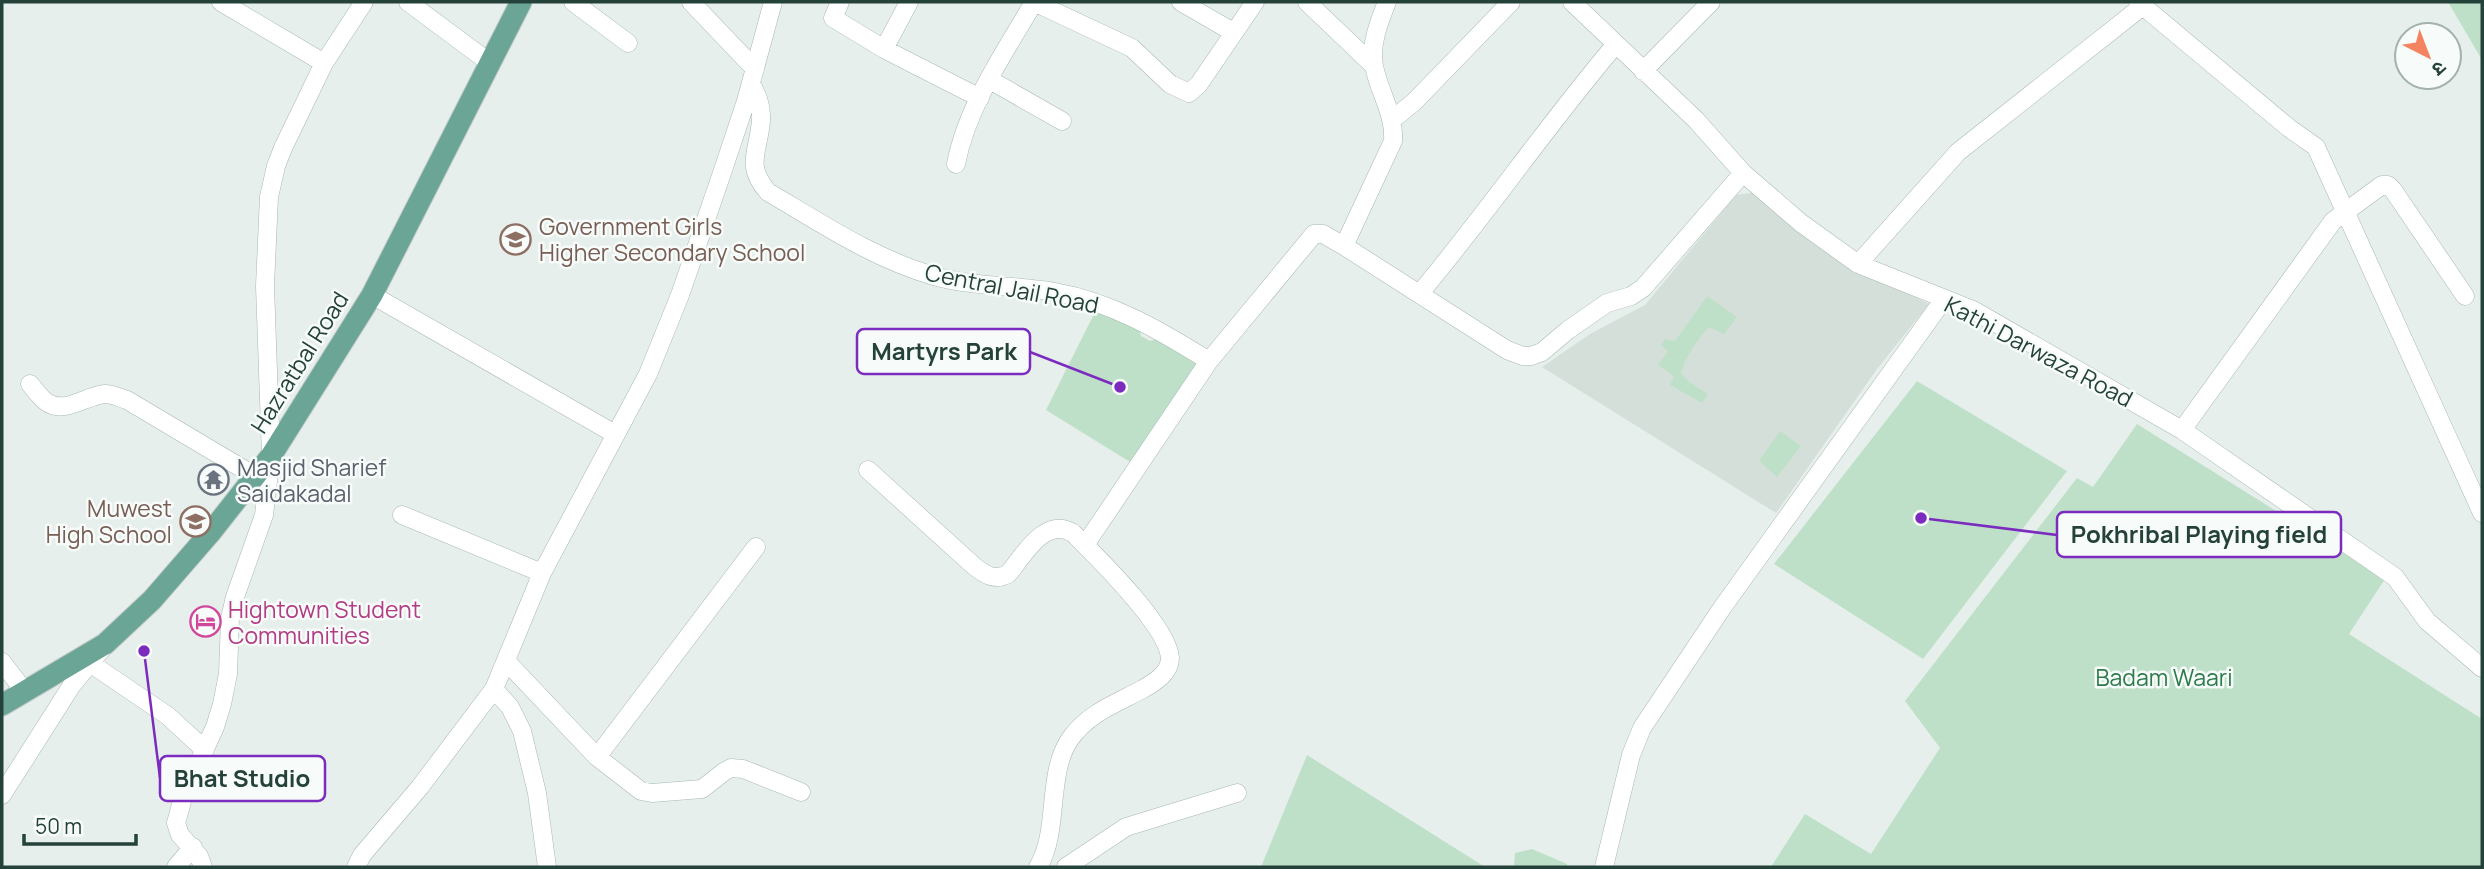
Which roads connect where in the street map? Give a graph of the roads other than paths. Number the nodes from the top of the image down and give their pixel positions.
1 (221, 2) edge
2 (364, 2) edge
3 (408, 2) edge
4 (522, 2) edge
5 (573, 2) edge
6 (691, 2) edge
7 (773, 2) edge
8 (840, 2) edge
9 (909, 2) edge
10 (1034, 2) edge
11 (1181, 2) edge
12 (1255, 2) edge
13 (1307, 2) edge
14 (1387, 2) edge
15 (1511, 2) edge
16 (1572, 2) edge
17 (1711, 2) edge
18 (2141, 4) edge
19 (1233, 32) junction
20 (628, 43) dead end
21 (1616, 44) junction
22 (884, 49) junction
23 (324, 63) junction
24 (490, 64) junction
25 (1374, 66) junction
26 (1643, 71) junction
27 (753, 76) junction
28 (990, 80) junction
29 (980, 98) junction
30 (1392, 120) junction
31 (1062, 121) dead end
32 (956, 164) dead end
33 (1743, 173) junction
34 (2345, 211) junction
35 (1344, 246) junction
36 (1858, 264) junction
37 (1420, 293) junction
38 (372, 295) junction
39 (2465, 296) dead end
40 (1944, 299) junction
41 (1209, 361) junction
42 (30, 384) dead end
43 (2182, 430) junction
44 (615, 434) junction
45 (271, 456) junction
46 (869, 470) dead end
47 (256, 476) junction
48 (2482, 513) edge
49 (402, 515) dead end
50 (1085, 545) junction
51 (756, 547) dead end
52 (542, 573) junction
53 (105, 644) junction
54 (506, 661) junction
55 (2, 662) edge
56 (90, 663) junction
57 (2482, 668) edge
58 (494, 689) junction
59 (25, 692) junction
60 (2, 705) edge
61 (205, 750) junction
62 (597, 757) junction
63 (801, 792) dead end
64 (1237, 793) dead end
65 (2, 795) edge
66 (192, 848) junction
67 (176, 867) edge
68 (202, 867) edge
69 (356, 867) edge
70 (547, 867) edge
71 (1038, 867) edge
72 (1066, 867) edge
73 (1604, 867) edge

1 - 23 street
2 - 23 street
3 - 24 street
4 - 24 main road, Hazratbal Road
5 - 20 street
6 - 27 street
7 - 27 street
8 - 22 street
9 - 22 street
10 - 19 street
10 - 28 street
11 - 19 street
12 - 19 street
13 - 25 street
14 - 25 street
15 - 30 street
16 - 21 street, Kathi Darwaza Road
17 - 26 street
18 - 34 street
18 - 36 street
21 - 26 street, Kathi Darwaza Road
21 - 37 street
22 - 29 street
23 - 45 street
24 - 38 main road, Hazratbal Road
25 - 30 street
26 - 33 street, Kathi Darwaza Road
27 - 41 street, Central Jail Road
27 - 44 street
28 - 29 street
28 - 31 street
29 - 32 street
30 - 35 street
33 - 36 street, Kathi Darwaza Road
33 - 37 street
34 - 39 street
34 - 43 street
34 - 48 street
35 - 37 street
35 - 41 street
36 - 40 street, Kathi Darwaza Road
38 - 44 street
38 - 45 main road, Hazratbal Road
40 - 43 street, Kathi Darwaza Road
40 - 73 street
41 - 50 street
42 - 47 street
43 - 57 street, Kathi Darwaza Road
44 - 52 street
45 - 47 main road, Hazratbal Road
45 - 61 street
46 - 50 street
47 - 53 main road, Hazratbal Road
49 - 52 street
50 - 71 street
51 - 62 street
52 - 54 street
53 - 56 street
53 - 59 main road, Hazratbal Road
54 - 58 street
54 - 62 street
55 - 59 street
56 - 61 street
56 - 65 street
58 - 69 street
58 - 70 street
59 - 60 main road, Hazratbal Road
61 - 66 street
62 - 63 street
64 - 72 street
66 - 67 street
66 - 68 street

